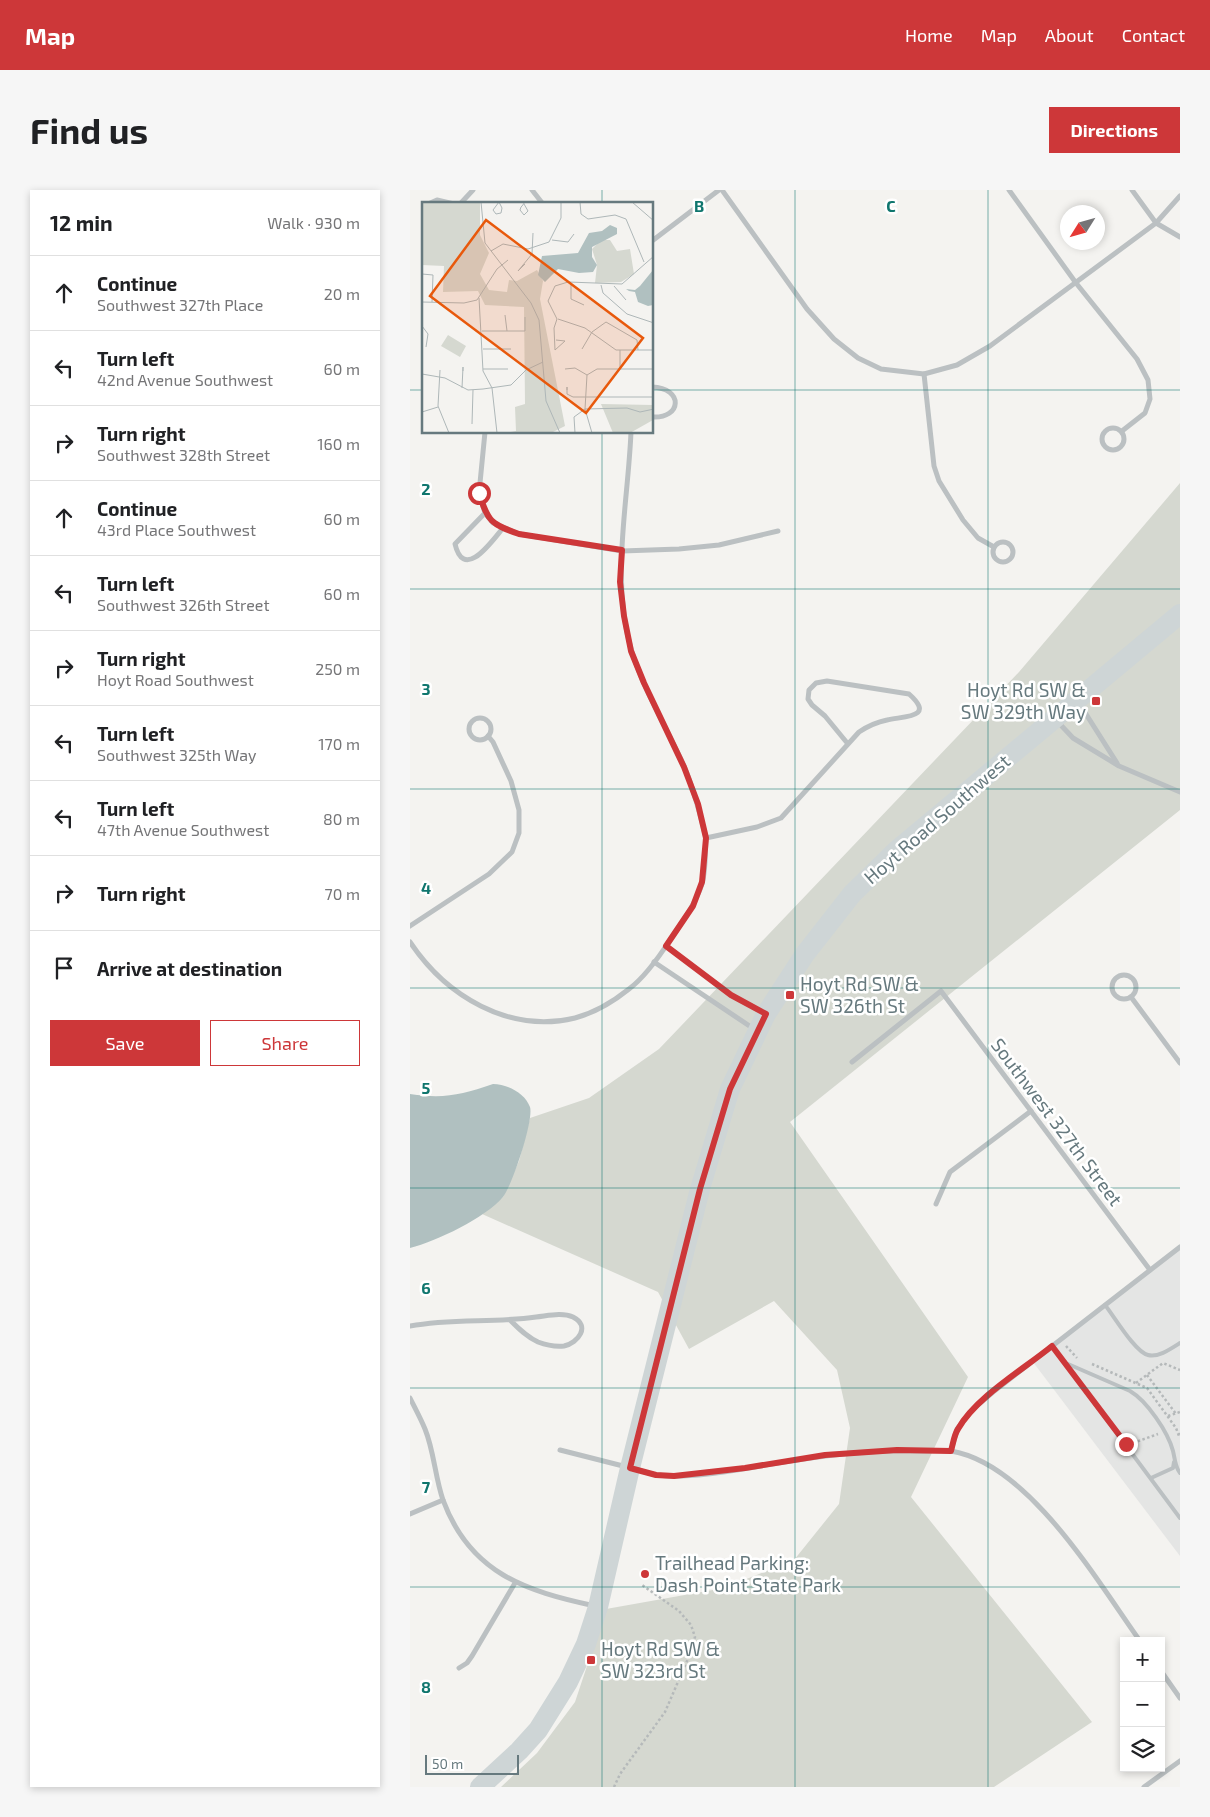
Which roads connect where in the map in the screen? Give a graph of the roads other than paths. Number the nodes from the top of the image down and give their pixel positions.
1 (473, 190) edge
2 (532, 190) edge
3 (720, 190) edge
4 (1009, 190) edge
5 (1132, 190) edge
6 (1180, 196) edge
7 (432, 202) edge
8 (445, 202) edge
9 (462, 202) edge
10 (541, 202) edge
11 (1156, 223) junction
12 (1180, 237) edge
13 (654, 240) edge
14 (1076, 283) junction
15 (924, 374) junction
16 (654, 387) edge
17 (654, 417) edge
18 (1122, 432) junction
19 (485, 434) edge
20 (631, 434) edge
21 (485, 513) junction
22 (503, 528) junction
23 (778, 531) dead end
24 (994, 547) junction
25 (622, 550) junction
26 (1180, 614) edge
27 (1077, 700) junction
28 (1055, 718) junction
29 (488, 736) junction
30 (848, 744) junction
31 (1119, 766) junction
32 (1180, 792) edge
33 (706, 838) junction
34 (410, 926) edge
35 (410, 942) edge
36 (666, 946) junction
37 (654, 962) junction
38 (1131, 997) junction
39 (762, 1023) junction
40 (852, 1062) dead end
41 (1180, 1063) edge
42 (1031, 1111) junction
43 (936, 1204) dead end
44 (1180, 1247) edge
45 (1150, 1270) junction
46 (1105, 1305) junction
47 (511, 1321) junction
48 (410, 1326) edge
49 (1180, 1343) edge
50 (1052, 1346) junction
51 (1066, 1364) junction
52 (410, 1398) edge
53 (560, 1450) dead end
54 (951, 1451) junction
55 (1174, 1459) junction
56 (630, 1468) junction
57 (1180, 1473) edge
58 (1151, 1478) junction
59 (443, 1500) junction
60 (410, 1514) edge
61 (1180, 1518) edge
62 (515, 1583) junction
63 (598, 1607) junction
64 (1137, 1637) edge
65 (459, 1668) dead end
66 (1165, 1677) edge
67 (1180, 1698) edge
68 (1180, 1761) edge
69 (480, 1787) edge
70 (1144, 1787) edge

1 - 9 street
2 - 10 street
3 - 13 street
3 - 15 street
4 - 14 street
5 - 11 street
6 - 11 street
7 - 8 street
11 - 12 street
11 - 14 street
14 - 15 street
14 - 18 street
15 - 24 street
16 - 17 street
18 - 18 street
19 - 21 street
20 - 25 street
21 - 22 street
21 - 22 street
22 - 25 street
23 - 25 street
24 - 24 street
25 - 33 street
26 - 27 main road, Hoyt Road Southwest
27 - 28 main road, Hoyt Road Southwest
27 - 31 street
28 - 31 street
28 - 39 main road, Hoyt Road Southwest
29 - 29 street
29 - 34 street
30 - 30 street
30 - 33 street
31 - 32 street
33 - 36 street
35 - 37 street
36 - 37 street
36 - 39 street
37 - 39 street
38 - 38 street
38 - 41 street
39 - 56 main road, Hoyt Road Southwest
40 - 42 street, Southwest 327th Street
42 - 43 street
42 - 45 street, Southwest 327th Street
44 - 45 street
45 - 46 street
46 - 49 lane
46 - 50 street
47 - 47 street
47 - 48 street
50 - 51 lane
50 - 54 street
51 - 55 lane
51 - 58 lane
52 - 59 street
53 - 56 street
54 - 56 street
54 - 64 street
55 - 57 lane
55 - 58 lane
56 - 63 main road, Hoyt Road Southwest
58 - 61 lane
59 - 60 street
59 - 62 street
62 - 63 street
62 - 65 street
63 - 69 main road, Hoyt Road Southwest
66 - 67 street
68 - 70 street

